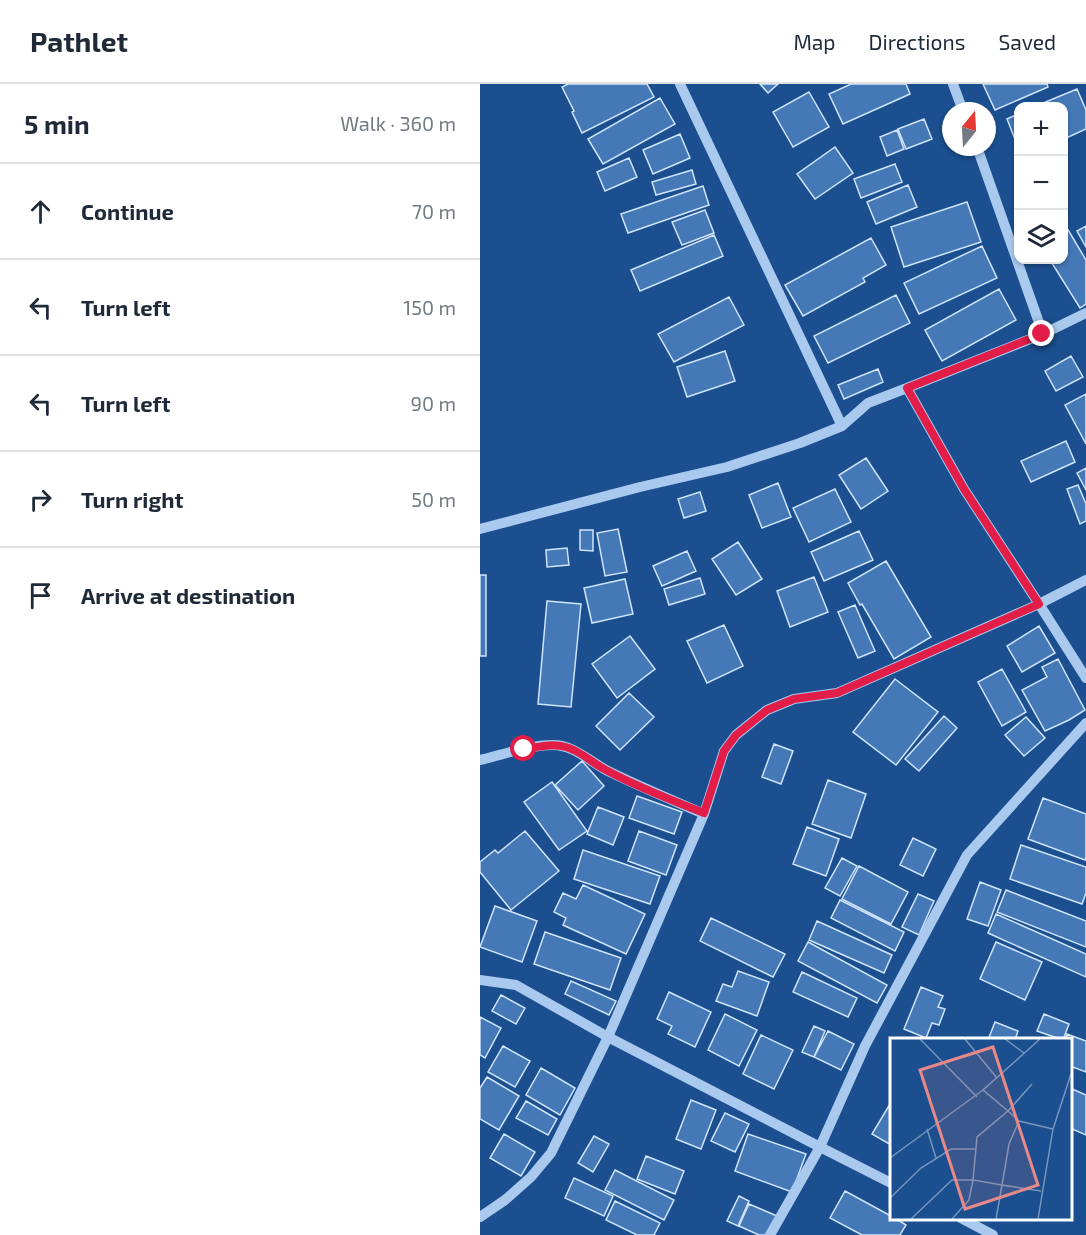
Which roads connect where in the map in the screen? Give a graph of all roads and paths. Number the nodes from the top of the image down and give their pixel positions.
1 (680, 84) edge
2 (953, 84) edge
3 (960, 102) edge
4 (980, 156) edge
5 (1086, 313) edge
6 (1042, 334) junction
7 (907, 388) junction
8 (842, 426) junction
9 (480, 529) edge
10 (1086, 580) edge
11 (1039, 604) junction
12 (1086, 678) edge
13 (1086, 723) edge
14 (480, 760) edge
15 (704, 813) junction
16 (480, 980) edge
17 (608, 1037) junction
18 (820, 1147) junction
19 (890, 1182) edge
20 (480, 1217) edge
21 (965, 1220) edge
22 (770, 1235) edge
23 (993, 1235) edge

1 - 8 street
2 - 3 street
4 - 6 street
5 - 6 street
6 - 7 street
7 - 8 street
7 - 11 street
8 - 9 street
10 - 11 street
11 - 12 street
11 - 15 street
13 - 18 street
14 - 15 street
15 - 17 street
16 - 17 street
17 - 18 street
17 - 20 street
18 - 19 street
18 - 22 street
21 - 23 street

